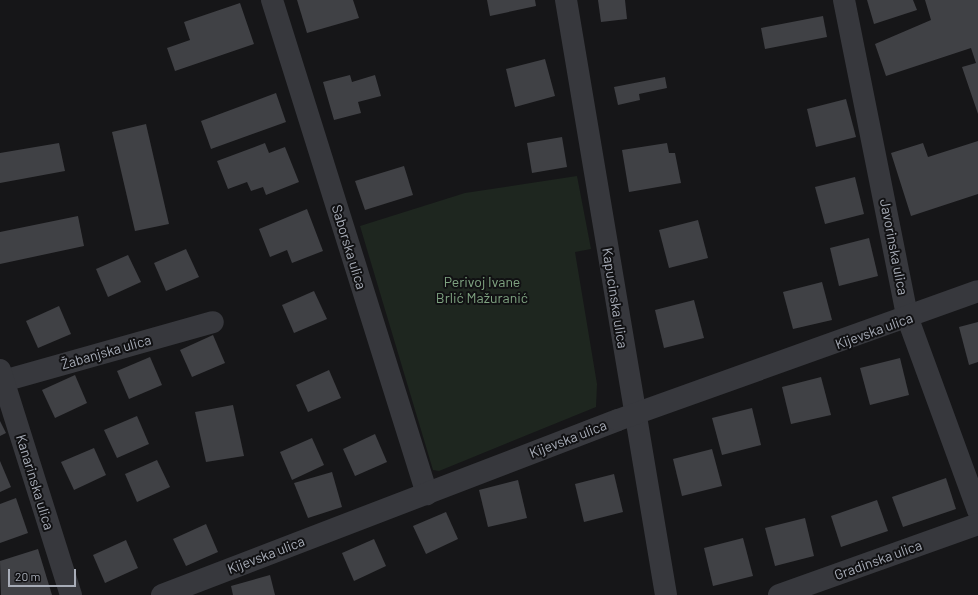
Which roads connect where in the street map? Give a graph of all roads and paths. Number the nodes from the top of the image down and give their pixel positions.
1 (272, 0) edge
2 (566, 0) edge
3 (844, 0) edge
4 (978, 292) edge
5 (908, 319) junction
6 (213, 322) dead end
7 (1, 378) edge
8 (635, 415) junction
9 (427, 494) junction
10 (978, 510) edge
11 (978, 524) edge
12 (70, 595) edge
13 (162, 595) edge
14 (666, 595) edge
15 (779, 595) edge

1 - 9 street, Saborska ulica
2 - 8 street, Kapucinska ulica
3 - 5 street, Javorinska ulica
4 - 5 street, Kijevska ulica
5 - 8 street, Kijevska ulica
5 - 10 street, Javorinska ulica
6 - 7 street, Žabanjska ulica
7 - 12 street, Kanarinska ulica
8 - 9 street, Kijevska ulica
8 - 14 street, Kapucinska ulica
9 - 13 street, Kijevska ulica
11 - 15 street, Gradinska ulica

